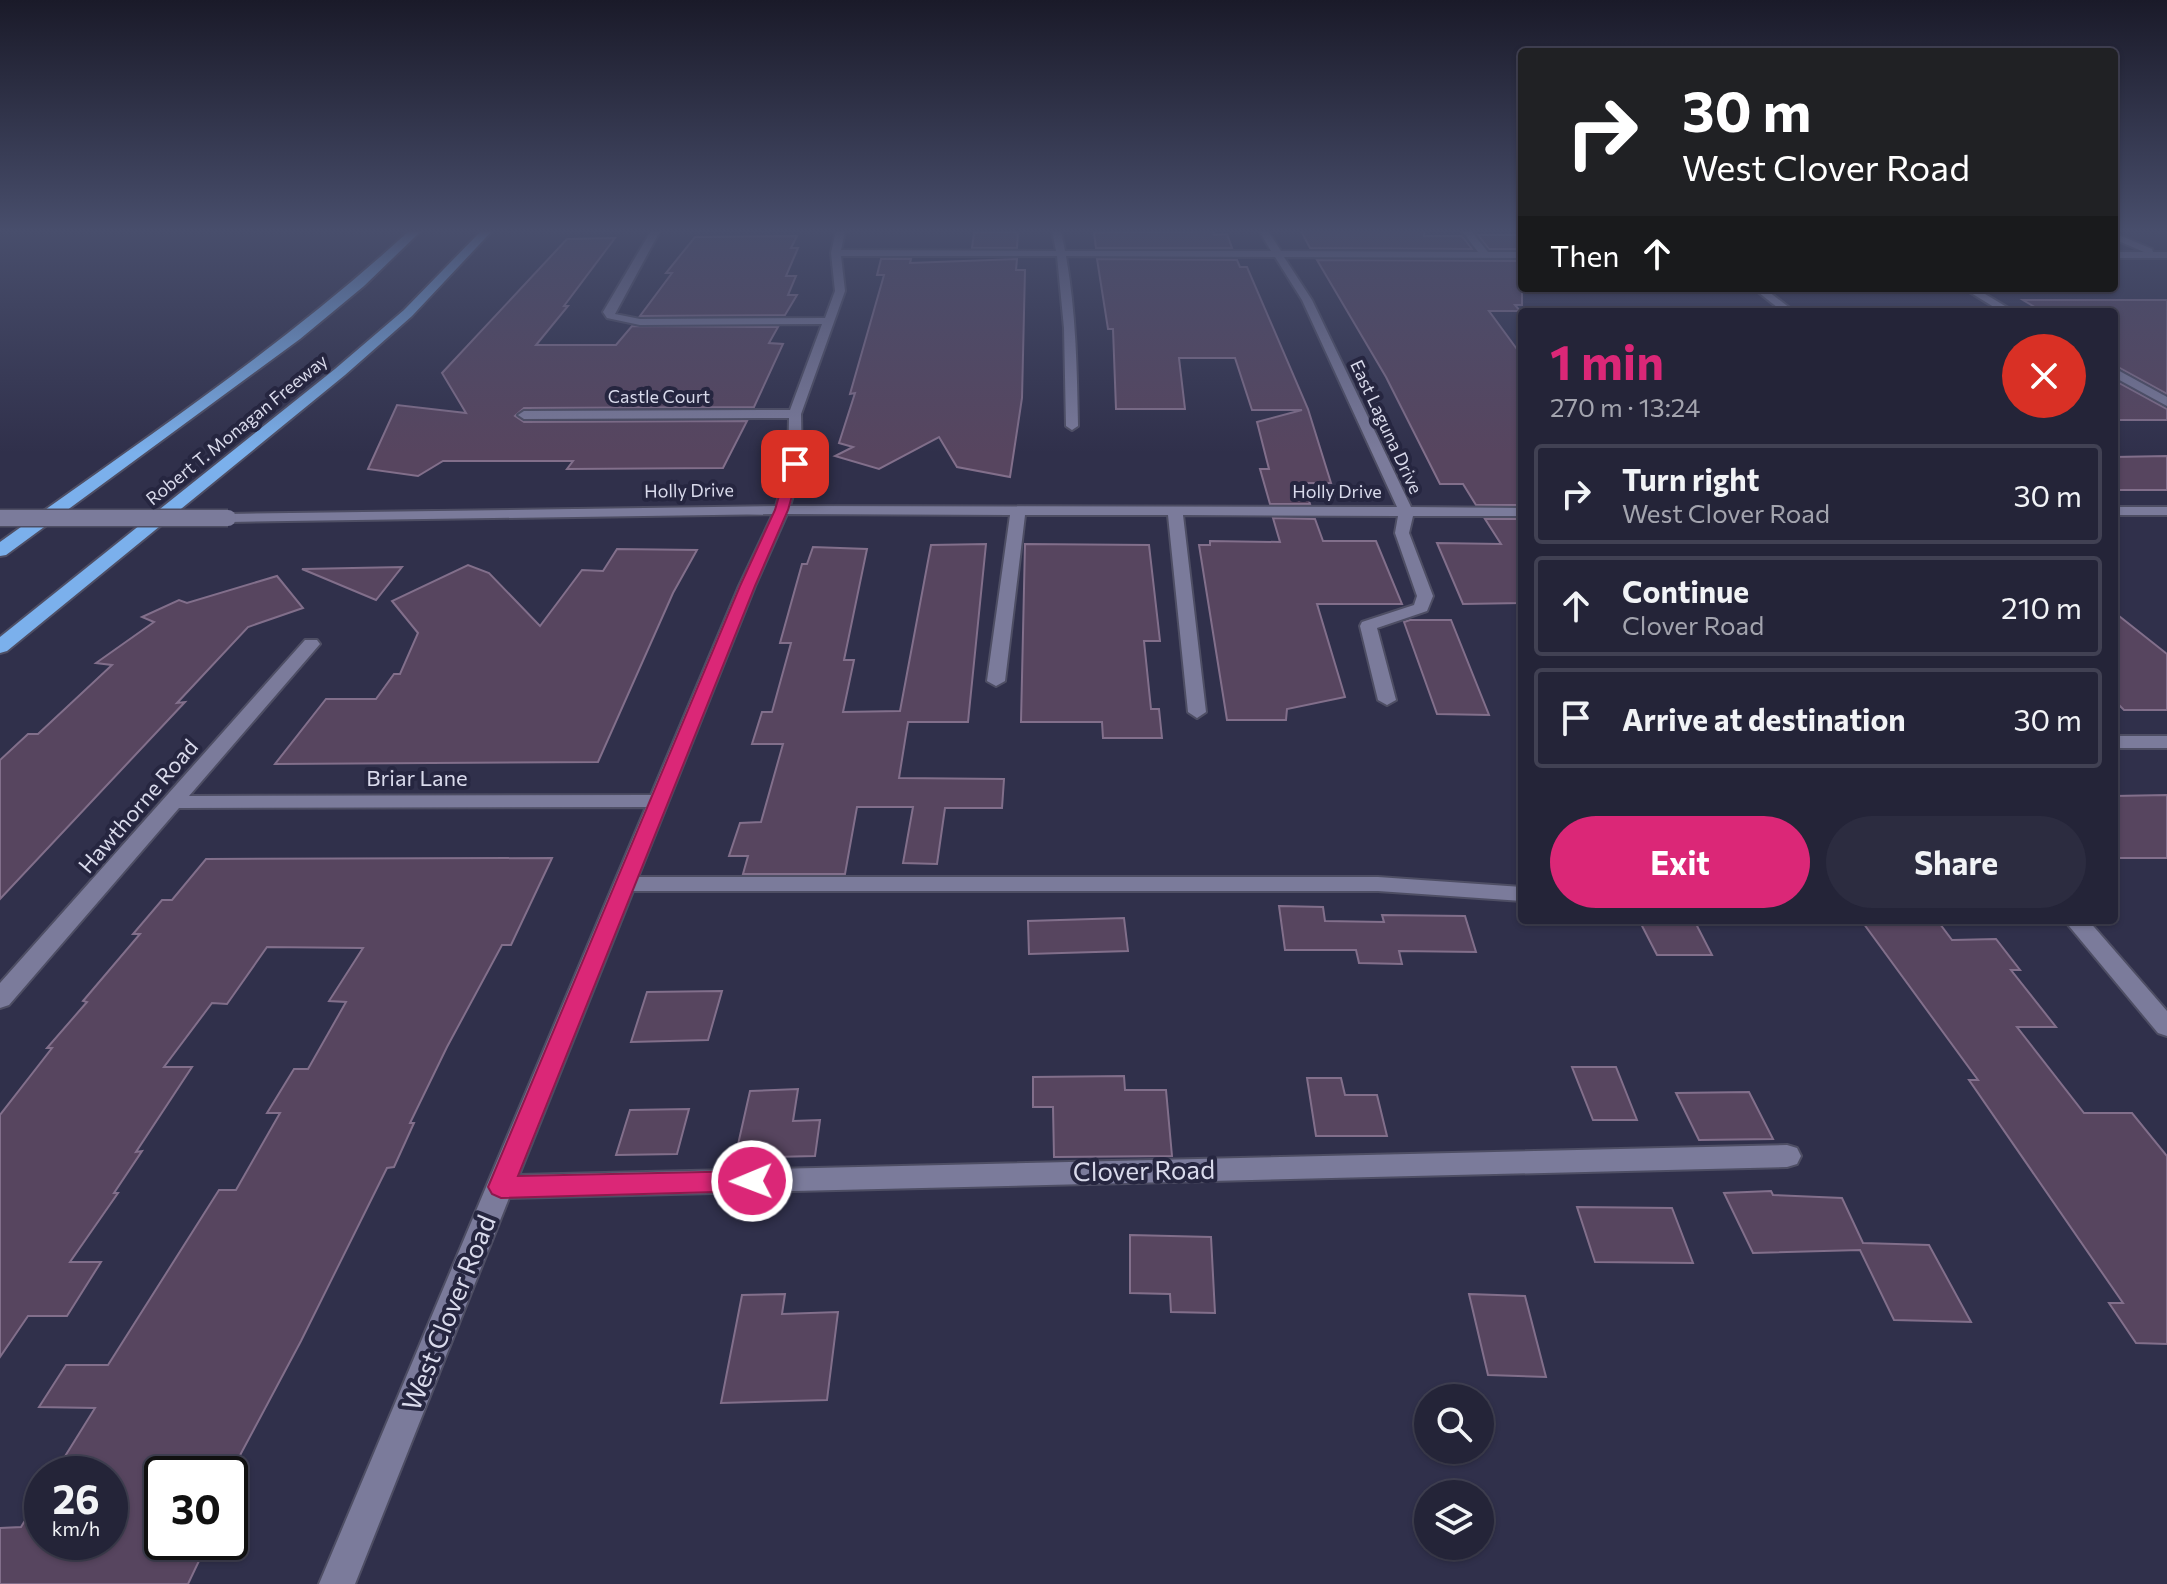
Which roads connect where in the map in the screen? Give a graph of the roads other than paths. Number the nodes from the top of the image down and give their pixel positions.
1 (333, 305) edge
2 (415, 305) edge
3 (612, 305) edge
4 (835, 305) edge
5 (1068, 305) edge
6 (1309, 305) edge
7 (829, 321) junction
8 (2118, 374) edge
9 (2167, 402) edge
10 (795, 414) junction
11 (524, 415) dead end
12 (1072, 426) dead end
13 (782, 510) junction
14 (2118, 511) edge
15 (2167, 511) edge
16 (1018, 512) junction
17 (1175, 512) junction
18 (1406, 512) junction
19 (1518, 512) edge
20 (0, 518) edge
21 (0, 551) edge
22 (311, 644) dead end
23 (0, 647) edge
24 (996, 681) dead end
25 (1387, 700) dead end
26 (1197, 712) dead end
27 (2118, 742) edge
28 (2167, 742) edge
29 (660, 801) junction
30 (174, 802) junction
31 (625, 884) junction
32 (1518, 894) edge
33 (2078, 924) edge
34 (0, 999) edge
35 (2167, 1027) edge
36 (1787, 1156) dead end
37 (501, 1187) junction
38 (337, 1584) edge

1 - 21 highway, Robert T. Monagan Freeway
2 - 23 highway, Robert T. Monagan Freeway
3 - 7 street
4 - 7 street
5 - 12 street
6 - 18 street, East Laguna Drive
7 - 10 street
8 - 9 street
10 - 11 street, Castle Court
10 - 13 street
13 - 16 street, Holly Drive
13 - 20 street, Holly Drive, bridge
13 - 29 street, West Clover Road
14 - 15 street
16 - 17 street, Holly Drive
16 - 24 street
17 - 18 street, Holly Drive
17 - 26 street
18 - 19 street, Holly Drive
18 - 25 street
22 - 30 street, Hawthorne Road
27 - 28 street
29 - 30 street, Briar Lane
29 - 31 street, West Clover Road
30 - 34 street, Hawthorne Road
31 - 32 street
31 - 37 street, West Clover Road
33 - 35 street
36 - 37 street, Clover Road
37 - 38 street, West Clover Road

